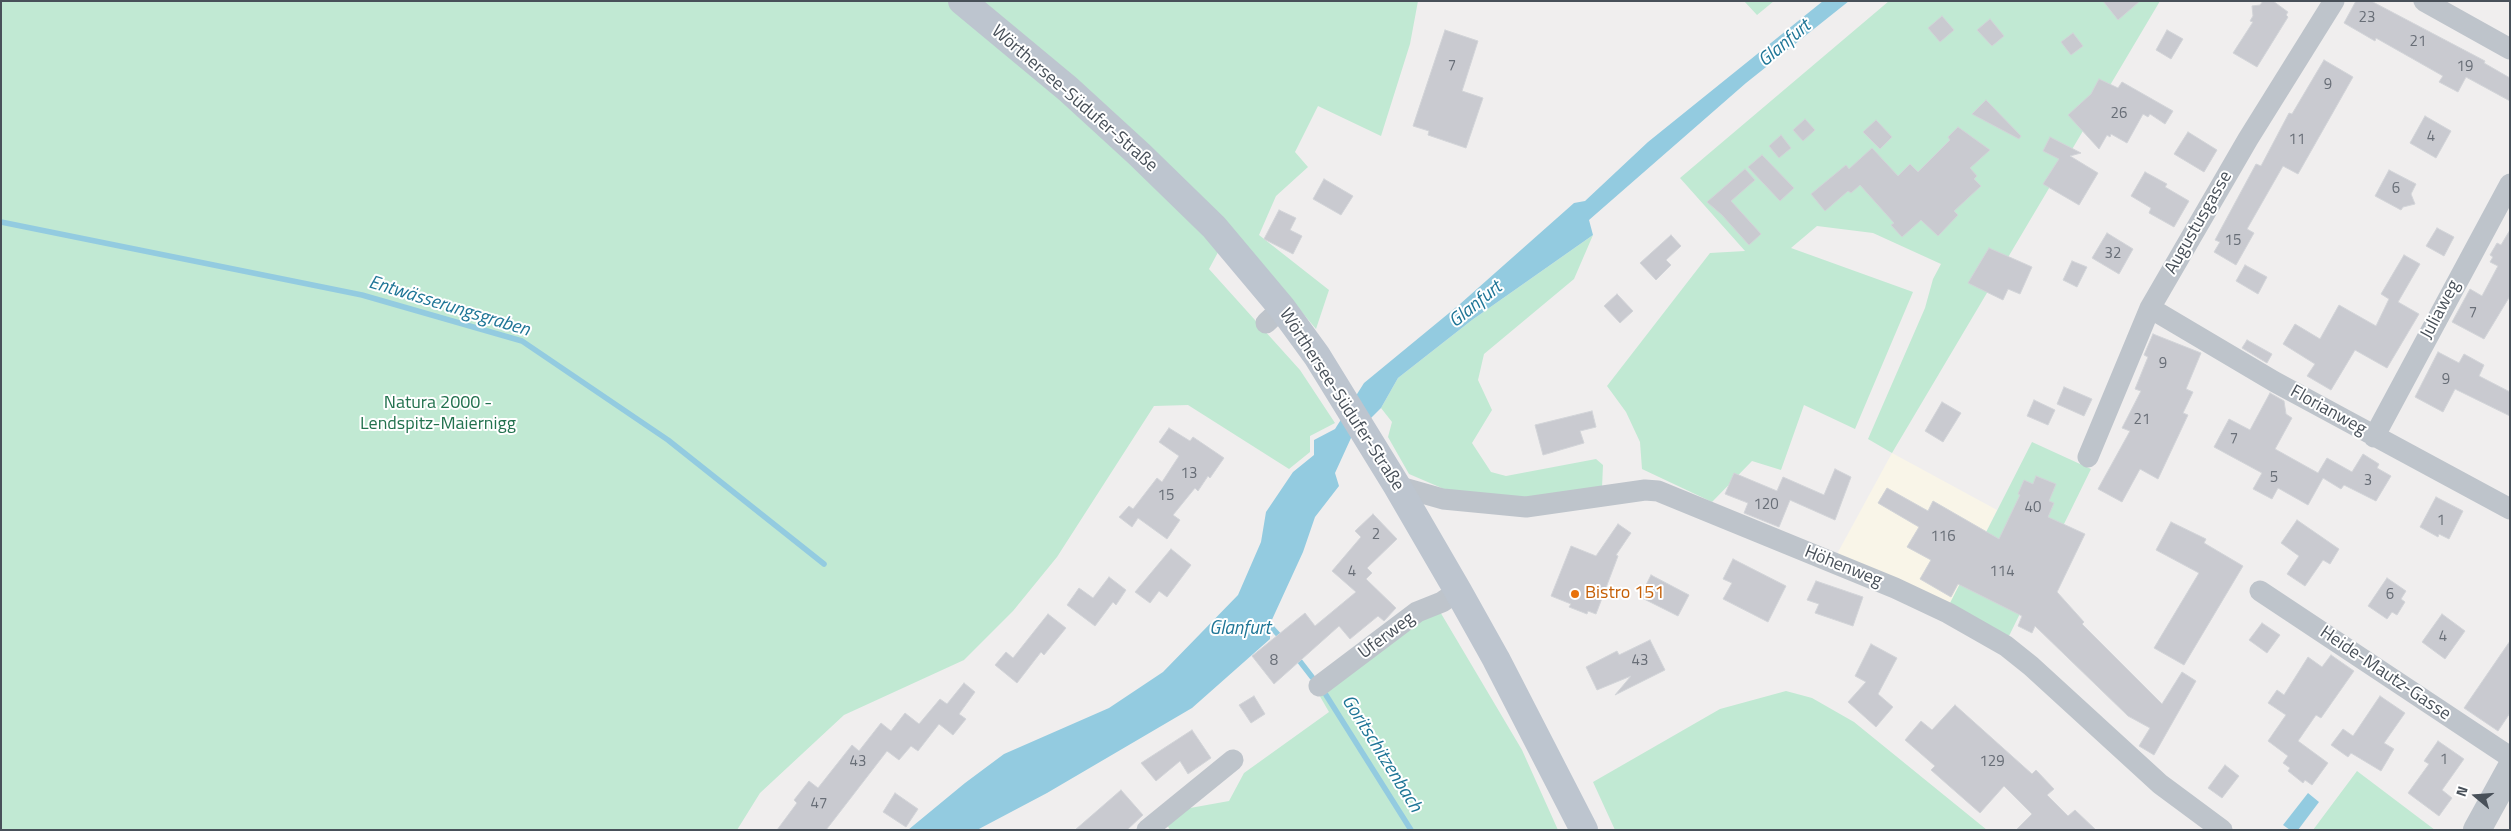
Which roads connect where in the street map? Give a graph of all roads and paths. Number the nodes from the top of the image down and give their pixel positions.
1 (962, 1) edge
2 (2334, 1) edge
3 (2424, 1) edge
4 (2510, 49) edge
5 (2510, 184) edge
6 (2150, 308) junction
7 (2374, 437) junction
8 (2088, 457) dead end
9 (1396, 486) junction
10 (2510, 509) edge
11 (1458, 591) junction
12 (2260, 591) dead end
13 (1319, 686) dead end
14 (2510, 757) edge
15 (1233, 760) dead end
16 (2510, 770) edge
17 (1149, 829) edge
18 (1584, 830) edge
19 (2222, 830) edge
20 (2477, 830) edge

1 - 9 main road, Wörthersee-Südufer-Straße
2 - 6 street, Augustusgasse
3 - 4 street
5 - 7 street, Juliaweg
6 - 7 street, Florianweg
6 - 8 street, Augustusgasse
7 - 10 street, Florianweg
9 - 11 main road, Wörthersee-Südufer-Straße
9 - 19 street, Höhenweg
11 - 13 street, Uferweg
11 - 18 main road, Wörthersee-Südufer-Straße
12 - 14 street, Heide-Mautz-Gasse
15 - 17 street
16 - 20 street

